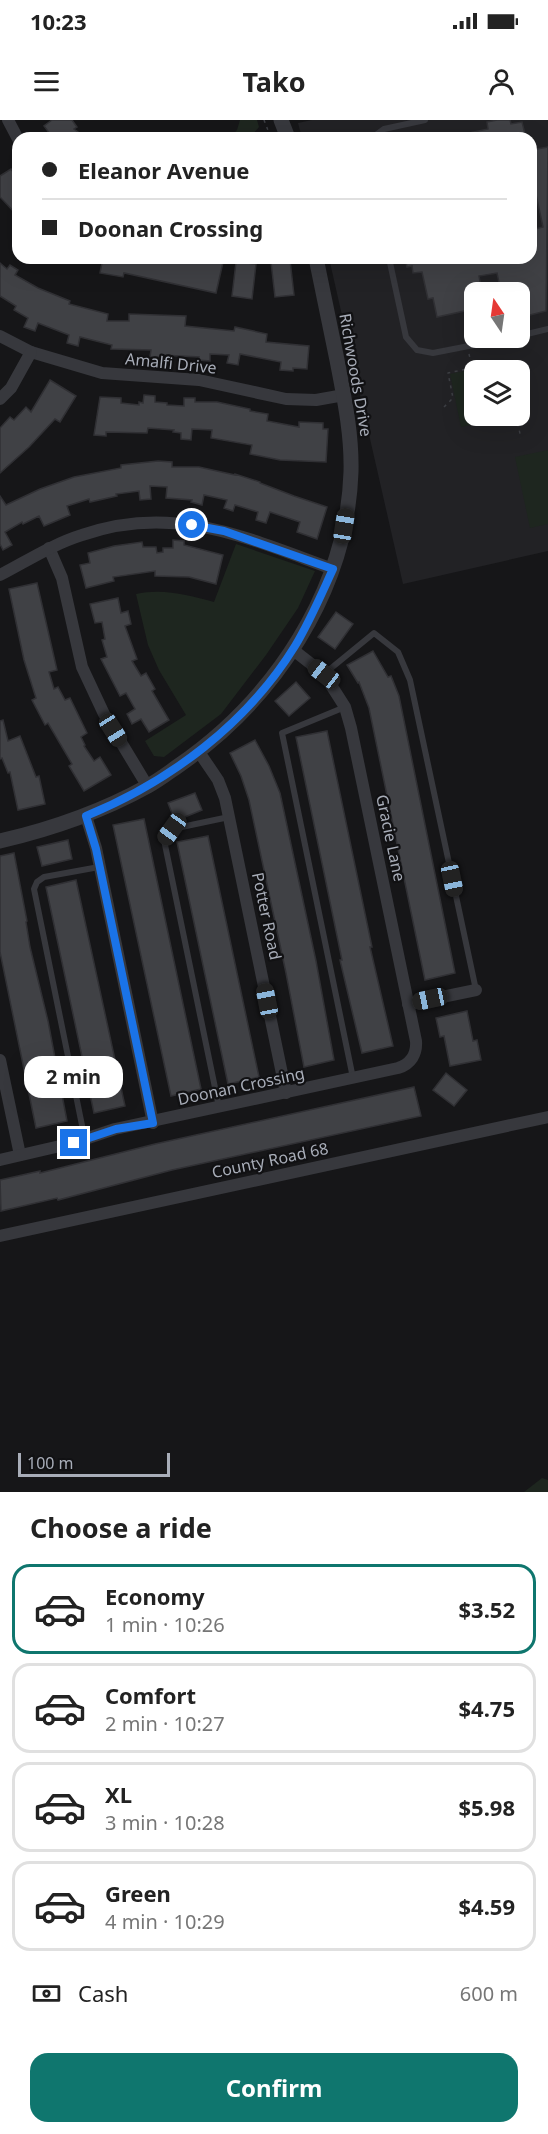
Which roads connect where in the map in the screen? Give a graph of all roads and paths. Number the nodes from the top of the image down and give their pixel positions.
1 (425, 120) edge
2 (380, 132) edge
3 (317, 264) edge
4 (389, 264) edge
5 (548, 329) edge
6 (530, 333) edge
7 (0, 336) edge
8 (464, 347) edge
9 (31, 352) junction
10 (469, 354) dead end
11 (470, 360) edge
12 (464, 370) edge
13 (344, 395) junction
14 (0, 399) edge
15 (444, 407) dead end
16 (518, 426) edge
17 (521, 438) dead end
18 (49, 548) junction
19 (333, 569) junction
20 (0, 575) edge
21 (292, 650) junction
22 (324, 674) junction
23 (345, 707) junction
24 (199, 752) junction
25 (148, 787) junction
26 (86, 816) junction
27 (230, 817) junction
28 (0, 841) edge
29 (100, 867) junction
30 (476, 990) joint
31 (408, 1004) junction
32 (414, 1054) joint
33 (0, 1060) edge
34 (353, 1078) junction
35 (286, 1093) junction
36 (219, 1108) junction
37 (548, 1117) edge
38 (153, 1123) junction
39 (86, 1140) junction
40 (20, 1155) junction
41 (0, 1160) edge
42 (0, 1236) edge

1 - 2 lane
3 - 13 street, Richwoods Drive
4 - 8 lane
5 - 6 lane
7 - 9 street, Amalfi Drive
9 - 13 street, Amalfi Drive
9 - 14 street
10 - 11 path
12 - 15 path
13 - 19 street, Richwoods Drive
16 - 17 path
18 - 19 street
18 - 20 street
18 - 25 street
19 - 21 street, Richwoods Drive
21 - 22 street, Gracie Lane
21 - 24 street, Richwoods Drive
22 - 23 street, Gracie Lane
22 - 30 lane
23 - 31 street, Gracie Lane
23 - 34 lane
24 - 25 street, Richwoods Drive
24 - 27 street, Potter Road
25 - 26 street, Richwoods Drive
26 - 28 street, Richwoods Drive
26 - 29 street
27 - 35 street, Potter Road
27 - 36 lane
29 - 38 street
29 - 39 lane
30 - 31 street
31 - 32 street, Gracie Lane
32 - 34 street, Doonan Crossing
33 - 40 street
34 - 35 street, Doonan Crossing
35 - 36 street, Doonan Crossing
36 - 38 street, Doonan Crossing
37 - 42 street, County Road 68
38 - 39 street, Doonan Crossing
39 - 40 street, Doonan Crossing
40 - 41 street, Doonan Crossing

